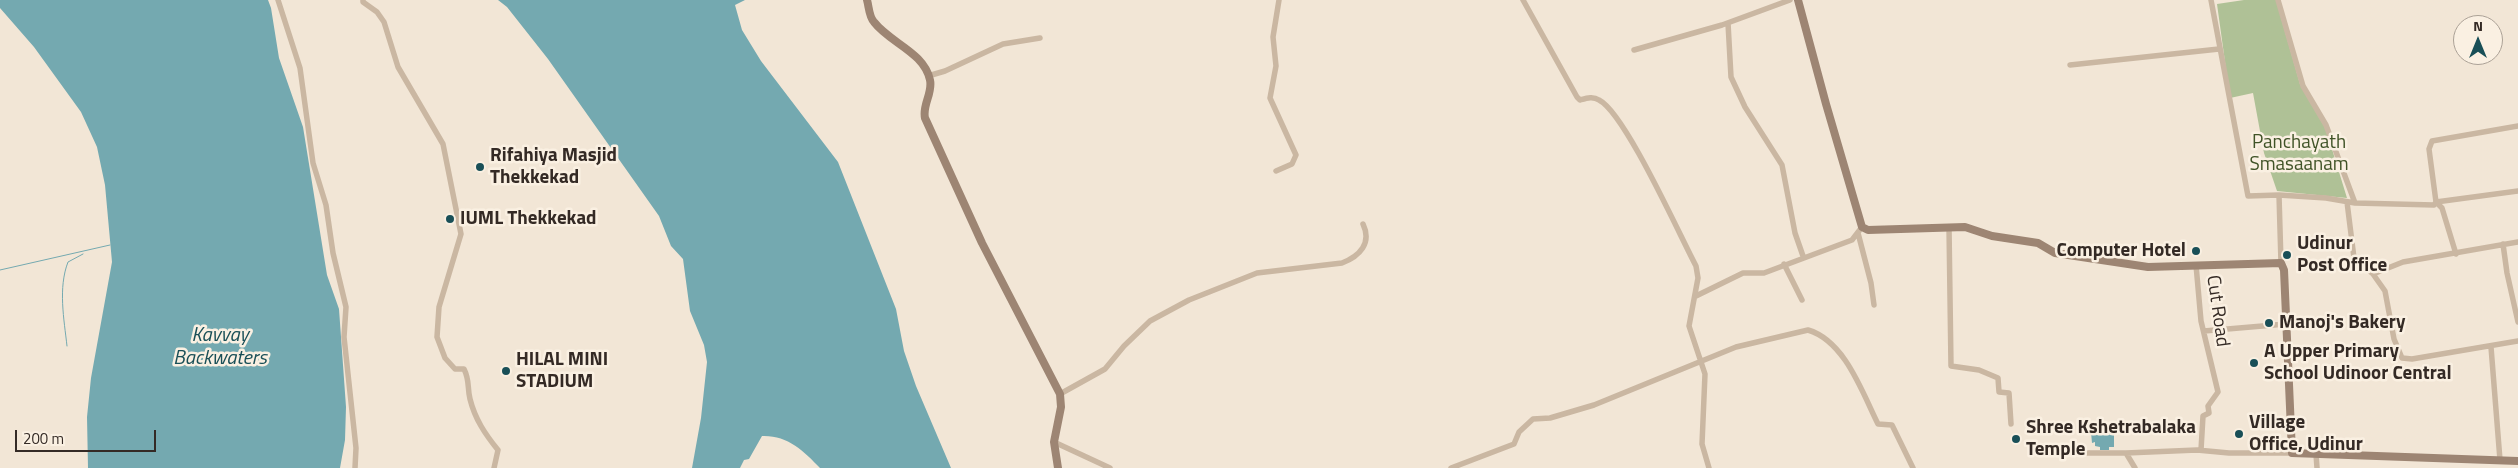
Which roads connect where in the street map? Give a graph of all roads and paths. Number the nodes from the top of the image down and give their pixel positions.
1 (278, 0) edge
2 (364, 0) edge
3 (867, 0) edge
4 (1279, 0) edge
5 (1523, 0) edge
6 (1790, 0) edge
7 (1798, 0) edge
8 (2211, 0) edge
9 (2278, 0) edge
10 (1728, 23) junction
11 (1040, 38) dead end
12 (2219, 49) junction
13 (1634, 50) dead end
14 (2070, 65) dead end
15 (928, 76) junction
16 (2518, 126) edge
17 (1276, 171) dead end
18 (2518, 190) edge
19 (2279, 195) junction
20 (2348, 202) junction
21 (2436, 202) junction
22 (2355, 204) junction
23 (1363, 224) dead end
24 (1949, 227) junction
25 (1860, 230) junction
26 (2518, 242) edge
27 (2503, 244) junction
28 (2456, 254) junction
29 (1803, 256) junction
30 (2281, 263) junction
31 (1784, 264) junction
32 (2196, 264) junction
33 (2373, 274) junction
34 (1696, 296) junction
35 (1802, 300) dead end
36 (1874, 305) dead end
37 (2518, 322) edge
38 (2286, 324) junction
39 (2204, 331) junction
40 (2518, 341) edge
41 (2491, 347) junction
42 (1701, 360) junction
43 (1060, 394) junction
44 (2011, 424) dead end
45 (1054, 442) junction
46 (2202, 450) junction
47 (2126, 452) junction
48 (2037, 453) dead end
49 (2292, 453) junction
50 (2316, 454) junction
51 (2500, 460) junction
52 (2518, 461) edge
53 (355, 468) edge
54 (494, 468) edge
55 (1058, 468) edge
56 (1110, 468) edge
57 (1451, 468) edge
58 (1709, 468) edge
59 (1913, 468) edge
60 (2135, 468) edge
61 (2317, 468) edge

1 - 53 street
2 - 54 street
3 - 15 main road
4 - 17 street
5 - 34 street
6 - 10 street
7 - 25 main road
8 - 12 street
9 - 22 street
10 - 13 street
10 - 29 street
11 - 15 street
12 - 14 street
12 - 19 street
15 - 43 main road
16 - 21 street
18 - 21 street
19 - 20 street
19 - 30 street
20 - 22 street
20 - 33 street
21 - 22 street
21 - 28 street
23 - 43 street
24 - 25 main road
24 - 32 main road
24 - 44 street
25 - 29 street
25 - 36 street
26 - 27 street
27 - 28 street
27 - 37 street
28 - 33 street
29 - 31 street
30 - 32 main road
30 - 38 main road
31 - 34 street
31 - 35 street
32 - 39 street, Cut Road
33 - 41 street
34 - 42 street
38 - 39 street
38 - 49 main road
39 - 46 street, Cut Road
40 - 41 street
41 - 51 street
42 - 57 street
42 - 58 street
42 - 59 street
43 - 45 main road
45 - 55 main road
45 - 56 street
46 - 47 street
46 - 49 street
47 - 48 street
47 - 60 street
49 - 50 main road
50 - 51 main road
50 - 61 street
51 - 52 main road

